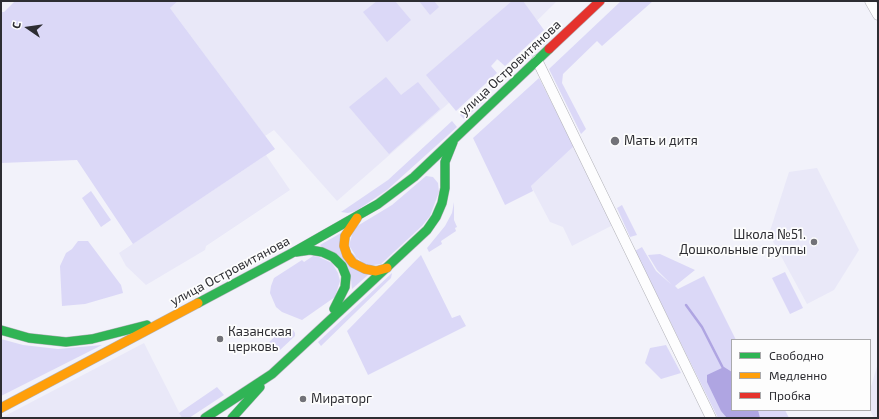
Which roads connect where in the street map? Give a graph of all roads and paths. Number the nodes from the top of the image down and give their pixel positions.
1 (600, 1) edge
2 (870, 1) edge
3 (878, 15) edge
4 (537, 60) junction
5 (456, 137) junction
6 (414, 177) junction
7 (442, 202) junction
8 (360, 215) junction
9 (292, 253) junction
10 (387, 267) junction
11 (168, 319) junction
12 (324, 324) junction
13 (1, 330) edge
14 (272, 374) junction
15 (1, 408) edge
16 (205, 418) edge
17 (232, 418) edge
18 (710, 418) edge

1 - 4 main road, улица Островитянова
2 - 3 street
4 - 5 main road, улица Островитянова
4 - 18 street
5 - 6 main road, улица Островитянова
5 - 7 main road, улица Островитянова
6 - 7 main road
6 - 8 main road, улица Островитянова
7 - 10 main road, улица Островитянова
8 - 9 main road, улица Островитянова
8 - 10 main road
9 - 11 main road, улица Островитянова
9 - 12 main road
10 - 12 main road, улица Островитянова
11 - 13 main road
11 - 15 main road, улица Островитянова
12 - 14 main road, улица Островитянова
14 - 16 main road, улица Островитянова
14 - 17 main road

